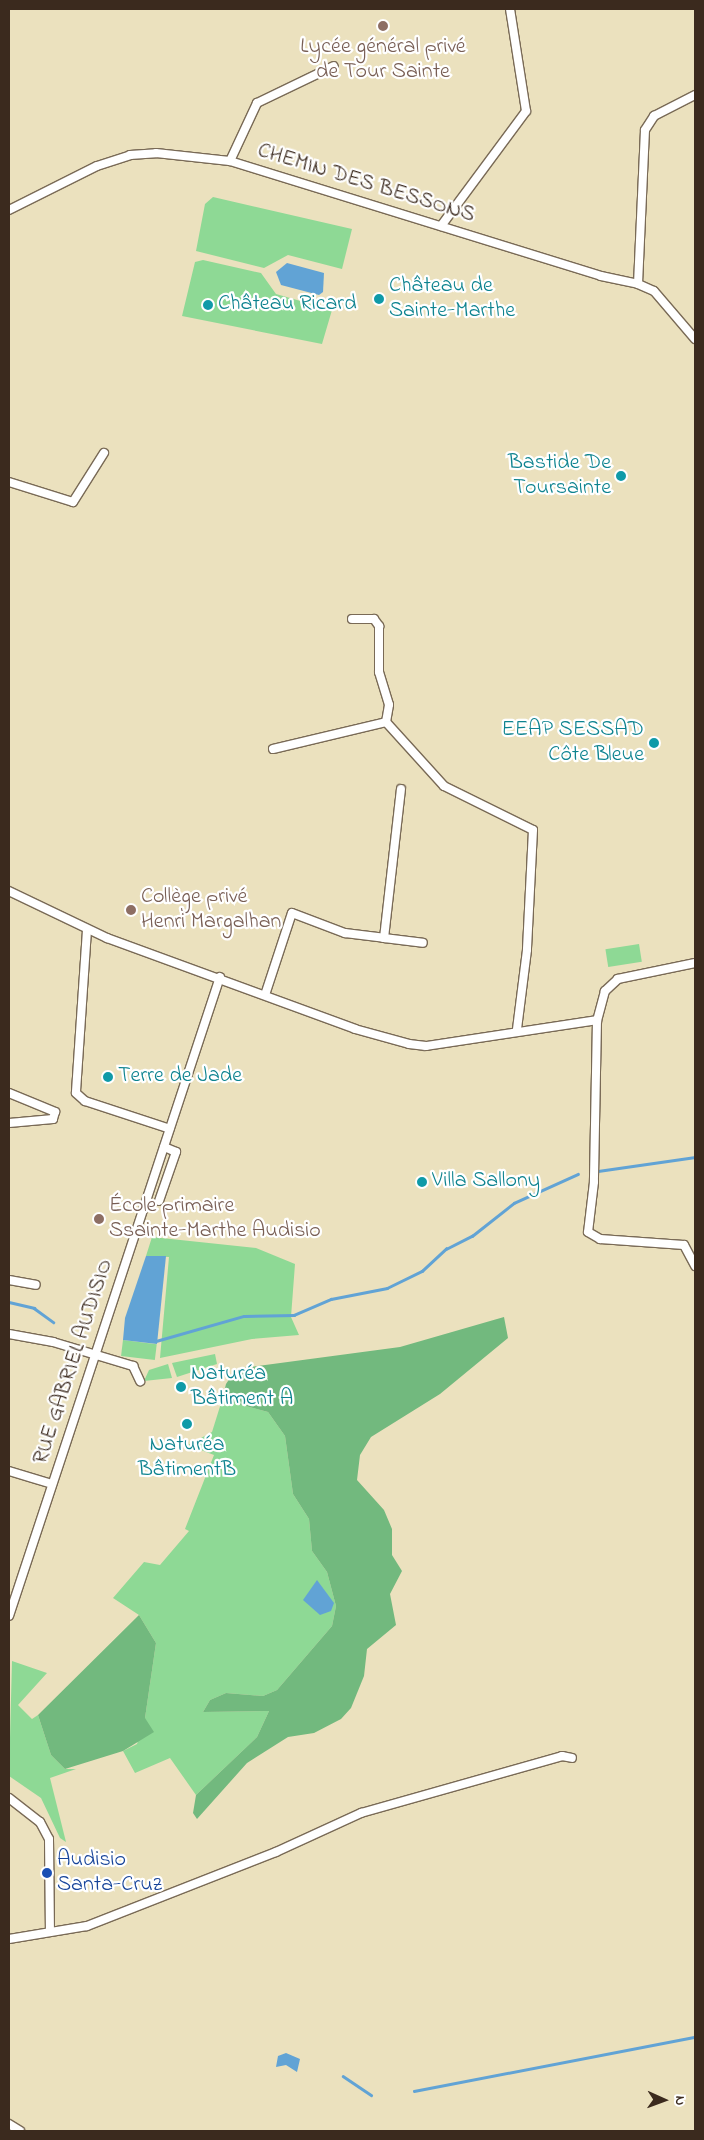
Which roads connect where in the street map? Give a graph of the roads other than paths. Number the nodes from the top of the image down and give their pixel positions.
1 (510, 9) edge
2 (334, 66) dead end
3 (695, 95) edge
4 (230, 161) junction
5 (9, 210) edge
6 (441, 226) junction
7 (638, 284) junction
8 (695, 339) edge
9 (104, 453) dead end
10 (9, 482) edge
11 (352, 619) dead end
12 (386, 722) junction
13 (273, 749) dead end
14 (401, 789) dead end
15 (9, 891) edge
16 (87, 930) junction
17 (384, 938) junction
18 (423, 943) dead end
19 (695, 963) edge
20 (220, 977) junction
21 (265, 994) junction
22 (597, 1020) junction
23 (517, 1029) junction
24 (9, 1093) edge
25 (9, 1123) edge
26 (170, 1129) junction
27 (164, 1147) junction
28 (159, 1201) dead end
29 (695, 1266) edge
30 (9, 1280) edge
31 (36, 1285) dead end
32 (9, 1334) edge
33 (94, 1354) junction
34 (140, 1381) dead end
35 (9, 1471) edge
36 (52, 1484) junction
37 (9, 1616) edge
38 (572, 1758) dead end
39 (9, 1798) edge
40 (50, 1931) junction
41 (9, 1939) edge
42 (9, 2124) edge
43 (20, 2131) edge

1 - 6 street
2 - 4 street
3 - 7 street
4 - 5 street, CHEMIN DES BESSONS
4 - 6 street, CHEMIN DES BESSONS
6 - 7 street, CHEMIN DES BESSONS
7 - 8 street, CHEMIN DES BESSONS
9 - 10 street
11 - 12 street
12 - 13 street
12 - 23 street
14 - 17 street
15 - 16 street
16 - 20 street
16 - 26 street
17 - 18 street
17 - 21 street
19 - 22 street
20 - 21 street
20 - 26 street, RUE GABRIEL AUDISIO
21 - 23 street
22 - 23 street
22 - 29 street
24 - 25 street
26 - 27 street, RUE GABRIEL AUDISIO
27 - 28 street
27 - 33 street, RUE GABRIEL AUDISIO
30 - 31 street
32 - 33 street
33 - 34 street
33 - 36 street, RUE GABRIEL AUDISIO
35 - 36 street
36 - 37 street, RUE GABRIEL AUDISIO
38 - 40 street
39 - 40 street
40 - 41 street
42 - 43 street

